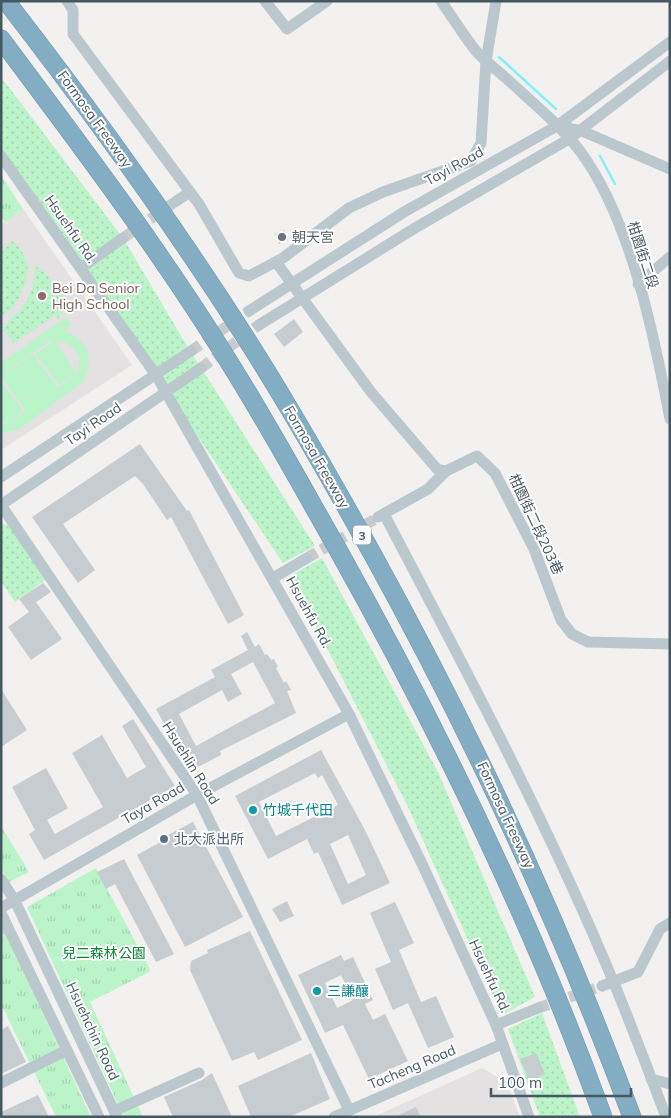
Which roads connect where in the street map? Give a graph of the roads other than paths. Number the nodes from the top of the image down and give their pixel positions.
1 (6, 1) edge
2 (67, 1) edge
3 (265, 1) edge
4 (327, 1) edge
5 (442, 1) edge
6 (496, 1) edge
7 (1, 39) edge
8 (670, 42) edge
9 (486, 61) junction
10 (670, 61) edge
11 (557, 126) junction
12 (582, 130) junction
13 (569, 139) junction
14 (1, 156) edge
15 (670, 169) edge
16 (190, 192) junction
17 (175, 202) tunnel mouth
18 (123, 238) tunnel mouth
19 (670, 257) edge
20 (276, 262) junction
21 (81, 268) junction
22 (292, 283) junction
23 (638, 284) junction
24 (302, 298) junction
25 (249, 311) tunnel mouth
26 (259, 325) tunnel mouth
27 (191, 351) tunnel mouth
28 (201, 368) tunnel mouth
29 (156, 375) junction
30 (167, 392) junction
31 (670, 419) edge
32 (446, 471) junction
33 (1, 477) edge
34 (1, 505) edge
35 (307, 558) tunnel mouth
36 (273, 578) junction
37 (670, 644) edge
38 (349, 714) junction
39 (197, 795) junction
40 (1, 879) edge
41 (15, 901) junction
42 (1, 908) edge
43 (1, 913) edge
44 (670, 923) edge
45 (608, 984) junction
46 (538, 1008) tunnel mouth
47 (496, 1025) junction
48 (502, 1044) junction
49 (67, 1050) junction
50 (199, 1073) dead end
51 (651, 1078) junction
52 (1, 1083) edge
53 (670, 1084) edge
54 (349, 1110) junction
55 (116, 1114) edge
56 (99, 1117) edge
57 (334, 1117) edge
58 (529, 1117) edge
59 (603, 1117) edge
60 (632, 1117) edge
61 (666, 1117) edge

1 - 60 highway, Formosa Freeway / 3
2 - 16 street
3 - 4 street
5 - 9 street, 柑園街二段
6 - 9 street
7 - 59 highway, Formosa Freeway / 3
8 - 11 street, Tayi Road
9 - 11 street, 柑園街二段
9 - 20 street
10 - 12 street
11 - 12 street
11 - 13 street, 柑園街二段
11 - 22 street, Tayi Road
12 - 13 street
12 - 15 street
13 - 23 street, 柑園街二段
13 - 24 street
14 - 21 street, Hsuehfu Rd.
16 - 17 street
16 - 20 street
18 - 21 street
19 - 23 street
20 - 22 street
21 - 29 street, Hsuehfu Rd.
22 - 24 street
22 - 25 street, Tayi Road
23 - 31 street, 柑園街二段
24 - 26 street
24 - 32 street
27 - 29 street, Tayi Road
28 - 30 street, Tayi Road
29 - 30 street, Hsuehfu Rd.
29 - 33 street, Tayi Road
30 - 34 street, Tayi Road
30 - 36 street, Hsuehfu Rd.
32 - 37 street, 柑園街二段203巷
32 - 45 street
34 - 39 street, Hsuehlin Road
35 - 36 street
36 - 38 street, Hsuehfu Rd.
38 - 39 street, Taya Road
38 - 47 street, Hsuehfu Rd.
39 - 41 street, Taya Road
39 - 54 street, Hsuehlin Road
40 - 41 street, Hsuehchin Road
41 - 42 street, Taya Road
41 - 55 street, Hsuehchin Road
43 - 49 street
44 - 45 street
45 - 51 street
46 - 47 street
47 - 48 street, Hsuehfu Rd.
48 - 54 street, Tacheng Road
48 - 58 street, Hsuehfu Rd.
49 - 52 street
49 - 56 street
50 - 55 street
51 - 53 street
51 - 61 street
54 - 57 street, Tacheng Road

